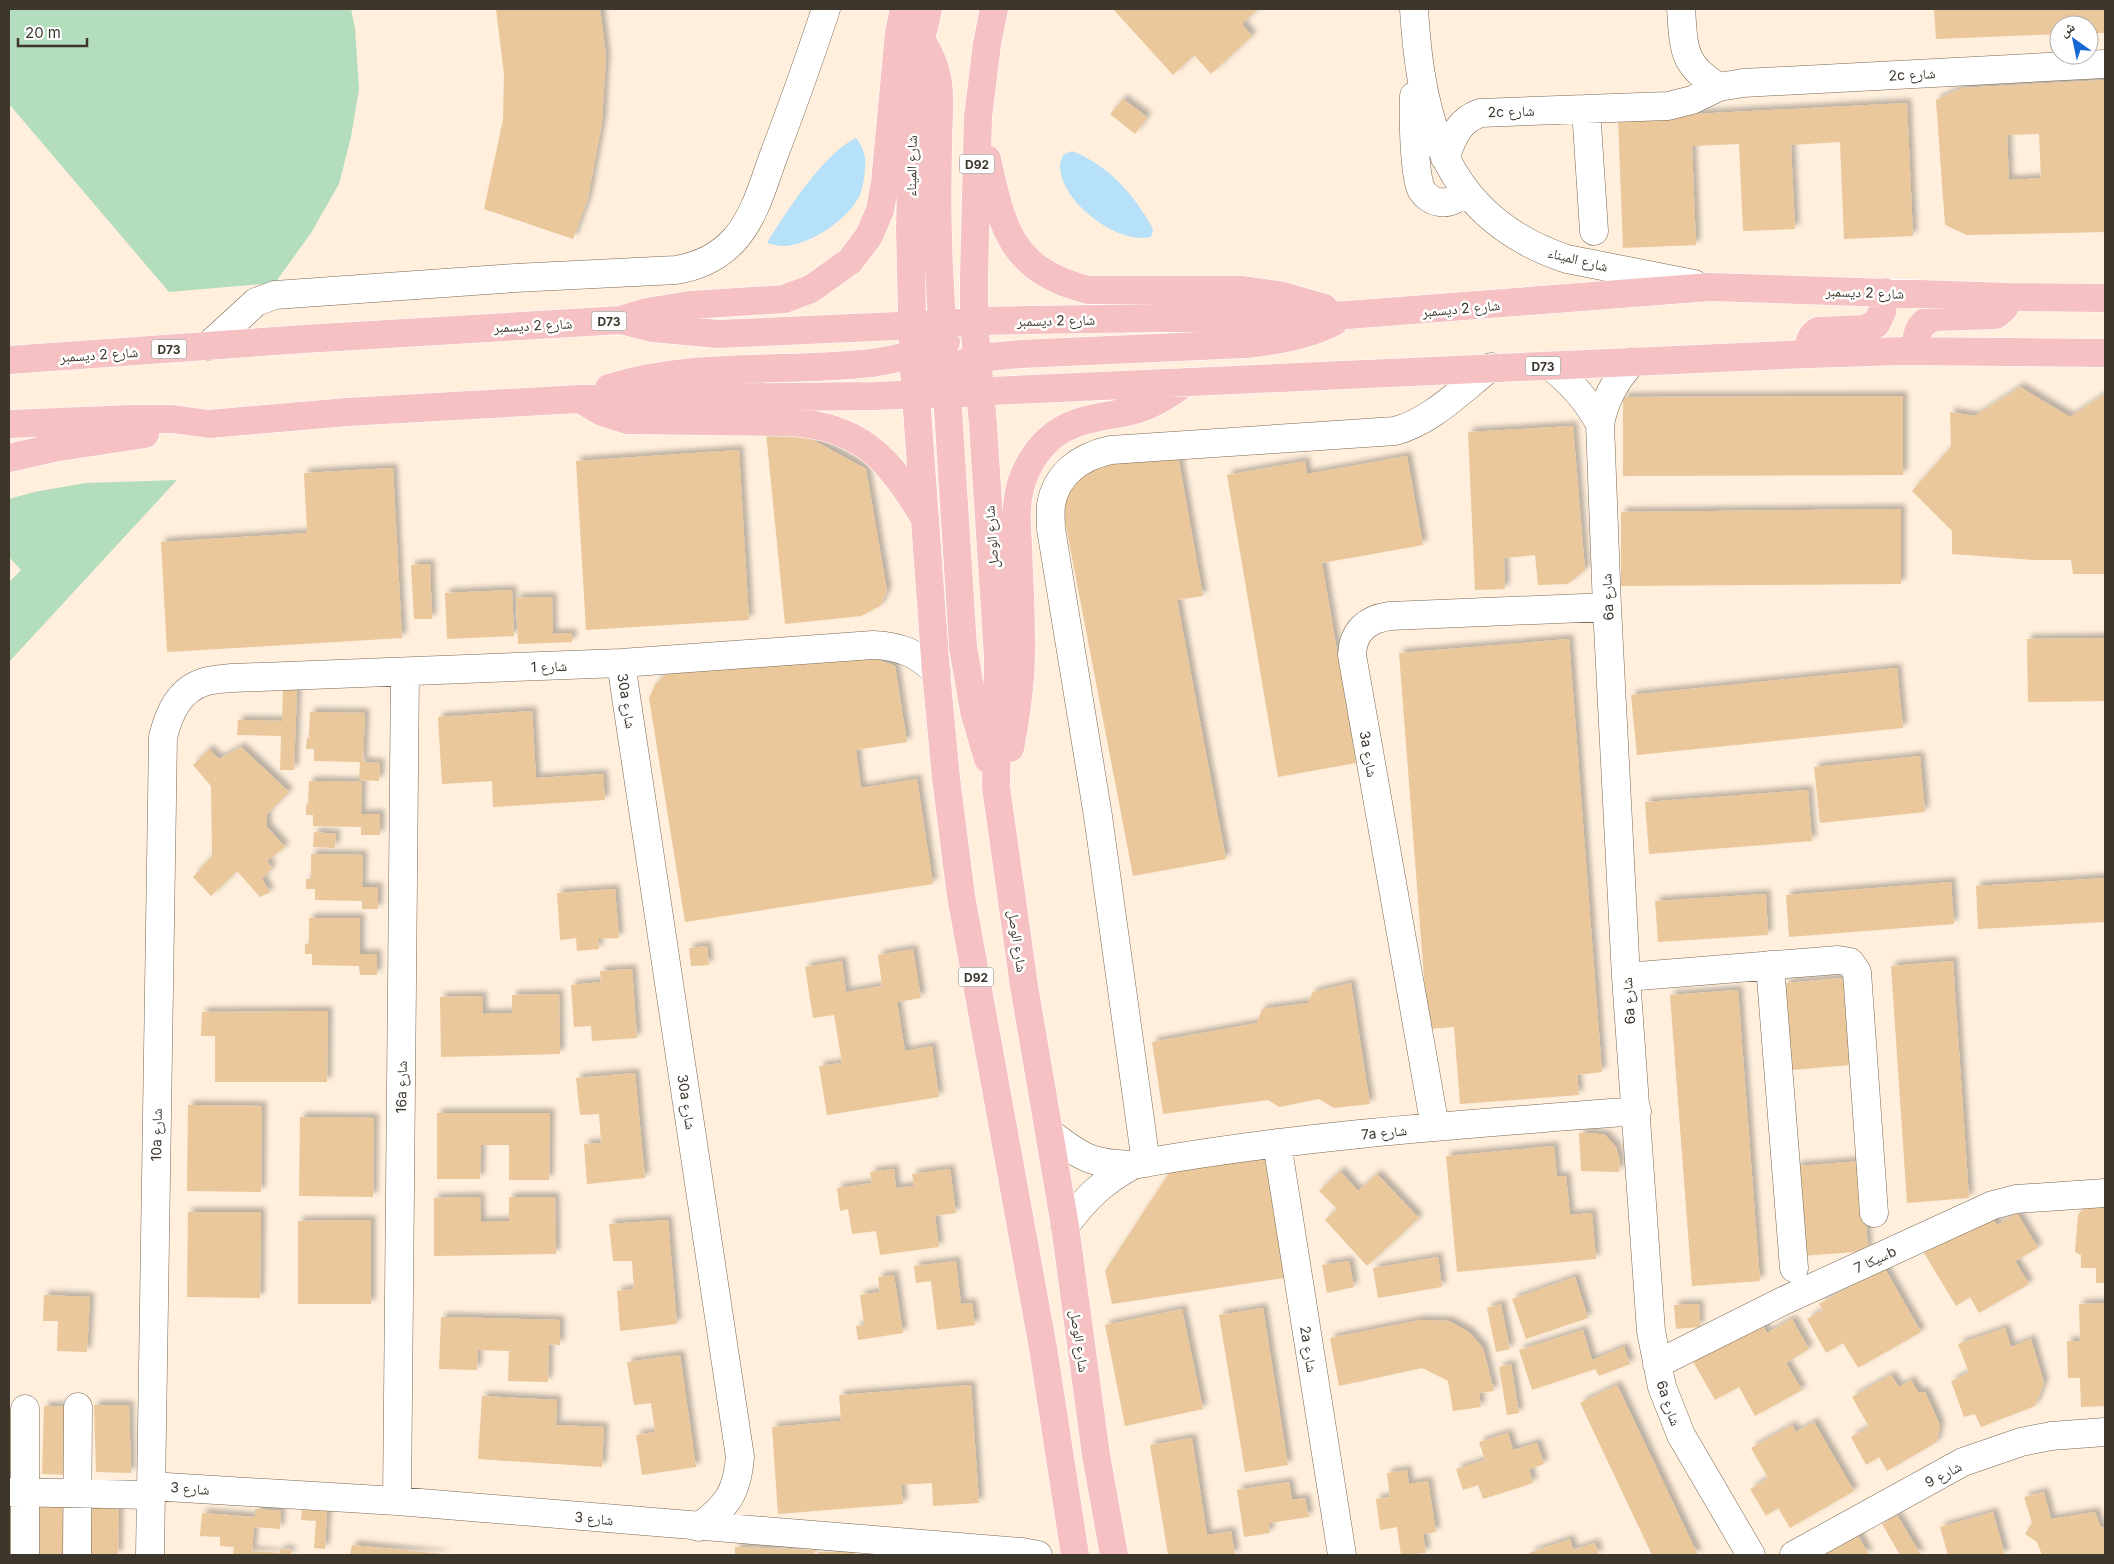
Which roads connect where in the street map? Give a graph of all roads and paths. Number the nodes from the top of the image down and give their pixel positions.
1 (826, 9) edge
2 (904, 9) edge
3 (928, 9) edge
4 (994, 9) edge
5 (1414, 9) edge
6 (1681, 9) edge
7 (921, 40) junction
8 (1417, 58) junction
9 (2105, 64) edge
10 (1719, 87) junction
11 (1586, 109) junction
12 (978, 117) junction
13 (1445, 158) junction
14 (1465, 190) junction
15 (1594, 231) dead end
16 (974, 277) junction
17 (940, 280) junction
18 (1710, 288) junction
19 (1884, 292) junction
20 (2008, 297) junction
21 (2105, 298) edge
22 (1347, 315) junction
23 (621, 320) junction
24 (974, 321) junction
25 (912, 324) junction
26 (870, 326) junction
27 (932, 342) junction
28 (208, 346) junction
29 (9, 348) edge
30 (1915, 351) junction
31 (2105, 353) edge
32 (1022, 354) junction
33 (1808, 354) junction
34 (22, 360) edge
35 (1632, 362) junction
36 (873, 364) junction
37 (1550, 366) junction
38 (1491, 367) junction
39 (956, 372) junction
40 (1186, 381) junction
41 (1024, 390) junction
42 (981, 392) junction
43 (915, 394) junction
44 (579, 399) junction
45 (9, 424) edge
46 (209, 424) junction
47 (1600, 424) junction
48 (949, 427) junction
49 (917, 428) junction
50 (9, 458) edge
51 (925, 518) junction
52 (1607, 607) junction
53 (621, 663) junction
54 (405, 672) junction
55 (936, 672) junction
56 (168, 716) joint
57 (996, 787) junction
58 (1770, 965) junction
59 (1626, 977) junction
60 (1636, 1111) junction
61 (1435, 1126) junction
62 (1050, 1133) junction
63 (1277, 1143) junction
64 (1139, 1164) junction
65 (2105, 1193) edge
66 (1874, 1213) dead end
67 (1065, 1226) junction
68 (1794, 1268) dead end
69 (1657, 1364) junction
70 (78, 1408) dead end
71 (25, 1409) dead end
72 (2105, 1432) edge
73 (150, 1490) junction
74 (17, 1492) edge
75 (77, 1493) junction
76 (397, 1501) junction
77 (707, 1527) junction
78 (25, 1555) edge
79 (77, 1555) edge
80 (150, 1555) edge
81 (1038, 1555) edge
82 (1074, 1555) edge
83 (1114, 1555) edge
84 (1342, 1555) edge
85 (1750, 1555) edge
86 (1794, 1555) edge

1 - 28 street
2 - 23 main road
3 - 7 main road, شارع الميناء
4 - 12 main road, D92
5 - 8 street, شارع الميناء
6 - 10 street
7 - 17 main road
7 - 25 main road, شارع الميناء
8 - 13 street, شارع الميناء
8 - 14 street, شارع الميناء
9 - 10 street, 2c شارع
10 - 11 street, 2c شارع
11 - 13 street, 2c شارع
11 - 15 street
12 - 16 main road, D92
12 - 22 main road
13 - 14 street, شارع الميناء
14 - 18 street, شارع الميناء
16 - 17 main road
16 - 24 main road, D92
17 - 27 main road
18 - 19 main road, شارع 2 ديسمبر / D73
18 - 22 main road, شارع 2 ديسمبر / D73
19 - 20 main road, شارع 2 ديسمبر / D73
19 - 33 main road
20 - 21 main road, شارع 2 ديسمبر / D73
20 - 30 main road
22 - 24 main road, شارع 2 ديسمبر / D73
22 - 32 main road
23 - 26 main road, شارع 2 ديسمبر / D73
23 - 28 main road, شارع 2 ديسمبر / D73
24 - 27 main road, شارع 2 ديسمبر / D73
24 - 39 main road, شارع الوصل / D92
25 - 26 main road, شارع 2 ديسمبر / D73
25 - 27 main road, شارع 2 ديسمبر / D73
26 - 36 main road
27 - 36 main road
27 - 39 main road
27 - 43 main road, D92
28 - 34 main road, شارع 2 ديسمبر / D73
29 - 34 main road
30 - 31 main road, D73
30 - 33 main road, D73
32 - 39 main road
32 - 41 main road
33 - 35 main road, D73
35 - 37 main road, D73
35 - 47 street, 6a شارع
36 - 44 main road
37 - 38 main road, D73
37 - 47 street
38 - 40 main road, D73
38 - 64 street
39 - 42 main road, شارع الوصل / D92
39 - 43 main road
39 - 48 main road
40 - 41 main road, D73
40 - 57 main road
41 - 42 main road, D73
42 - 57 main road, شارع الوصل / D92
43 - 44 main road
43 - 49 main road, D92
44 - 46 main road
44 - 51 main road
45 - 46 main road
46 - 50 main road
47 - 52 street, 6a شارع
48 - 49 main road
48 - 57 main road
49 - 51 main road, D92
51 - 55 main road, D92
52 - 59 street, 6a شارع
52 - 61 street, 3a شارع
53 - 54 street, شارع 1
53 - 55 street, شارع 1
53 - 77 street, 30a شارع
54 - 56 street, شارع 1
54 - 76 street, 16a شارع
55 - 82 main road, D92
56 - 73 street, 10a شارع
57 - 62 main road, شارع الوصل / D92
58 - 59 street
58 - 66 street
58 - 68 street
59 - 60 street, 6a شارع
60 - 61 street, 7a شارع
60 - 69 street, 6a شارع
61 - 63 street, 7a شارع
62 - 64 street, 7a شارع
62 - 67 main road, شارع الوصل / D92
63 - 64 street, 7a شارع
63 - 84 street, 2a شارع
64 - 67 street, 7a شارع
65 - 69 street, سيكا 7b
67 - 83 main road, شارع الوصل / D92
69 - 85 street, 6a شارع
70 - 75 street
71 - 74 street
72 - 86 street, شارع 9
73 - 75 street, شارع 3
73 - 76 street, شارع 3
73 - 80 street, 10a شارع
74 - 75 street, شارع 3
74 - 78 street
75 - 79 street
76 - 77 street, شارع 3
77 - 81 street, شارع 3

